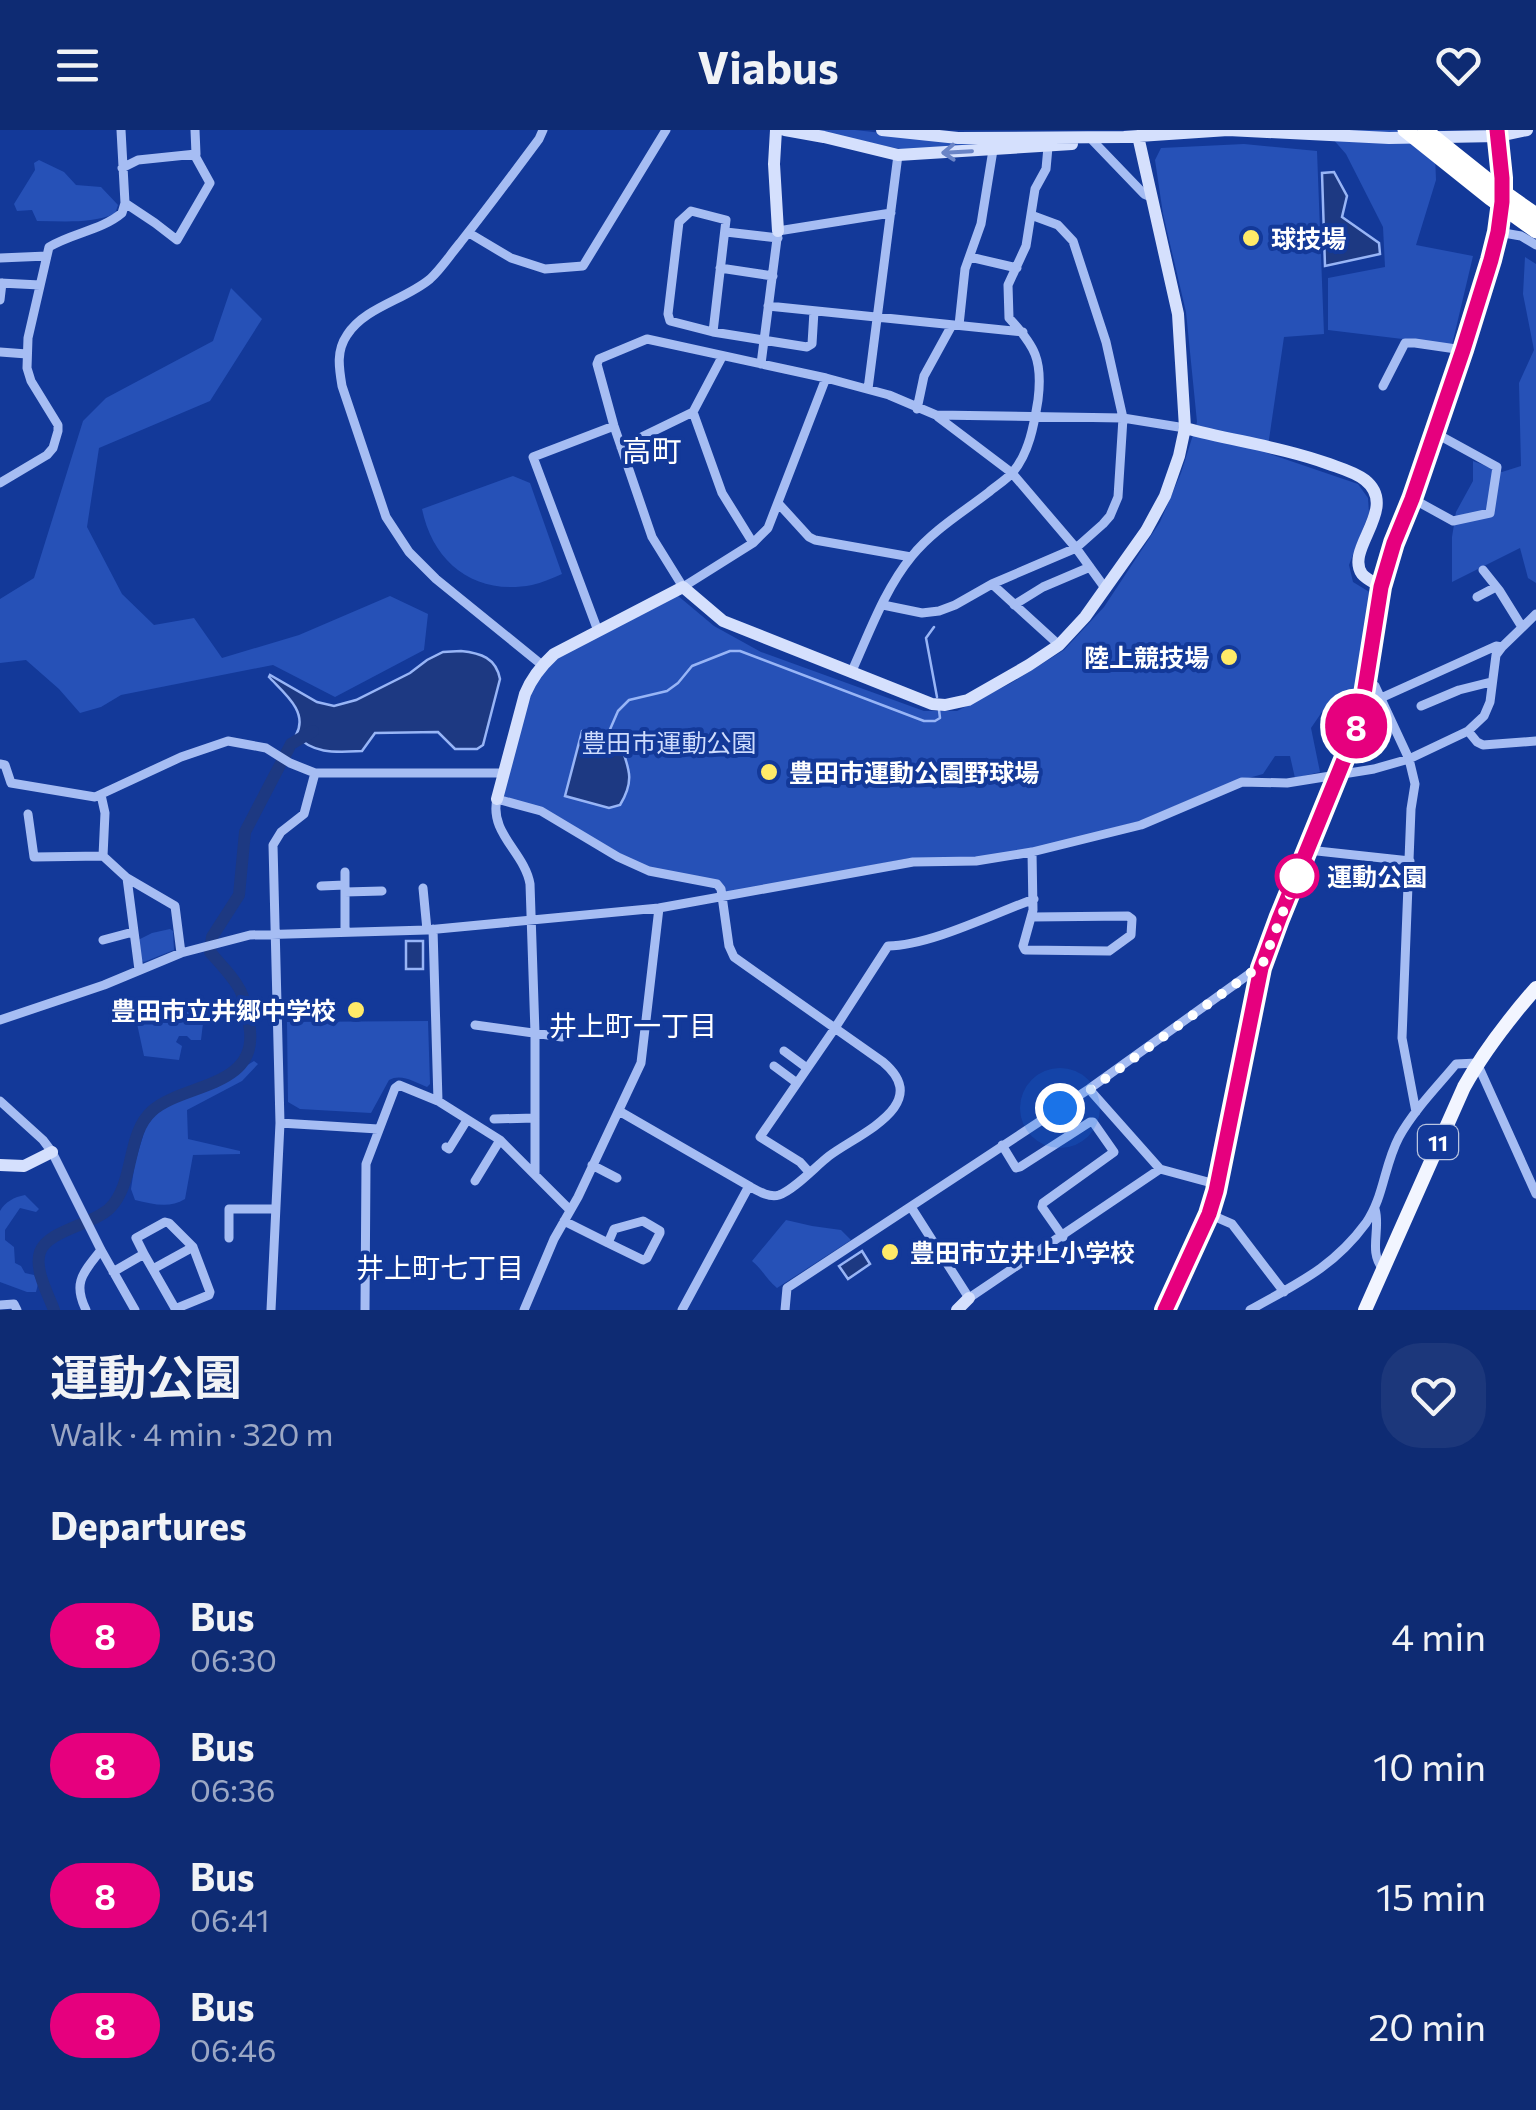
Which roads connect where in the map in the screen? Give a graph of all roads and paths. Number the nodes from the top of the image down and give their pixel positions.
1 (121, 130) edge
2 (195, 130) edge
3 (543, 130) edge
4 (666, 130) edge
5 (776, 130) edge
6 (785, 130) edge
7 (882, 130) edge
8 (1405, 130) edge
9 (1425, 130) edge
10 (1527, 130) edge
11 (906, 131) edge
12 (950, 133) edge
13 (1497, 133) edge
14 (1013, 134) edge
15 (1131, 137) junction
16 (1094, 141) junction
17 (1048, 147) junction
18 (993, 150) junction
19 (194, 154) junction
20 (898, 155) junction
21 (122, 168) junction
22 (1151, 197) junction
23 (124, 203) junction
24 (892, 214) junction
25 (1031, 215) junction
26 (1536, 216) edge
27 (1536, 231) edge
28 (469, 232) junction
29 (726, 232) junction
30 (1498, 232) junction
31 (778, 234) junction
32 (1536, 246) edge
33 (47, 256) junction
34 (970, 256) junction
35 (0, 258) edge
36 (720, 268) junction
37 (1017, 268) junction
38 (773, 276) junction
39 (1, 283) edge
40 (40, 285) junction
41 (0, 300) edge
42 (768, 306) junction
43 (814, 311) junction
44 (878, 317) junction
45 (956, 325) junction
46 (713, 332) junction
47 (1023, 332) junction
48 (764, 340) junction
49 (1463, 350) junction
50 (0, 352) edge
51 (26, 354) junction
52 (722, 357) junction
53 (761, 364) junction
54 (826, 378) junction
55 (1383, 386) dead end
56 (868, 389) junction
57 (917, 409) junction
58 (693, 412) junction
59 (936, 415) junction
60 (1035, 418) junction
61 (1124, 418) junction
62 (614, 426) junction
63 (1184, 428) junction
64 (1435, 433) junction
65 (621, 448) junction
66 (1012, 473) junction
67 (0, 482) edge
68 (1412, 499) junction
69 (778, 503) junction
70 (753, 544) junction
71 (1076, 548) junction
72 (911, 558) junction
73 (1090, 567) junction
74 (1483, 570) dead end
75 (992, 584) junction
76 (683, 587) junction
77 (1381, 587) junction
78 (1496, 587) junction
79 (1106, 588) junction
80 (1477, 596) dead end
81 (883, 604) junction
82 (1014, 605) junction
83 (1536, 614) edge
84 (1522, 628) junction
85 (598, 631) junction
86 (1059, 645) junction
87 (1502, 647) junction
88 (542, 665) junction
89 (851, 673) junction
90 (1366, 681) junction
91 (1492, 682) junction
92 (1381, 699) junction
93 (1422, 706) dead end
94 (1362, 707) junction
95 (1468, 730) junction
96 (1536, 741) edge
97 (1409, 759) junction
98 (0, 764) edge
99 (314, 773) junction
100 (504, 773) junction
101 (1340, 774) junction
102 (100, 795) junction
103 (497, 800) junction
104 (28, 814) dead end
105 (1308, 850) junction
106 (1032, 852) junction
107 (103, 856) junction
108 (1410, 860) junction
109 (345, 872) dead end
110 (127, 878) junction
111 (321, 886) dead end
112 (345, 888) junction
113 (422, 888) dead end
114 (382, 891) dead end
115 (722, 895) junction
116 (1034, 899) junction
117 (659, 908) junction
118 (1032, 916) junction
119 (533, 918) junction
120 (430, 929) junction
121 (133, 932) junction
122 (345, 932) junction
123 (276, 933) junction
124 (103, 940) dead end
125 (181, 953) junction
126 (1261, 968) junction
127 (139, 970) junction
128 (1536, 988) edge
129 (0, 1020) edge
130 (475, 1025) dead end
131 (835, 1028) junction
132 (535, 1033) junction
133 (562, 1038) dead end
134 (784, 1051) dead end
135 (1477, 1064) junction
136 (774, 1066) dead end
137 (808, 1068) junction
138 (797, 1083) junction
139 (1090, 1090) junction
140 (438, 1100) junction
141 (0, 1101) edge
142 (619, 1111) junction
143 (1416, 1112) junction
144 (536, 1118) junction
145 (494, 1119) dead end
146 (468, 1120) junction
147 (280, 1123) junction
148 (378, 1130) junction
149 (500, 1140) junction
150 (1002, 1145) junction
151 (446, 1147) dead end
152 (52, 1152) junction
153 (0, 1165) edge
154 (592, 1166) junction
155 (1160, 1169) junction
156 (810, 1172) junction
157 (535, 1174) junction
158 (616, 1178) dead end
159 (475, 1181) dead end
160 (750, 1186) junction
161 (1216, 1191) junction
162 (1536, 1194) edge
163 (911, 1208) junction
164 (274, 1209) junction
165 (1374, 1209) junction
166 (570, 1210) junction
167 (1209, 1214) junction
168 (564, 1221) junction
169 (1063, 1237) junction
170 (229, 1238) dead end
171 (608, 1242) junction
172 (194, 1248) junction
173 (100, 1250) junction
174 (144, 1254) junction
175 (153, 1269) junction
176 (1383, 1269) junction
177 (113, 1272) junction
178 (1284, 1292) junction
179 (969, 1298) junction
180 (0, 1305) edge
181 (16, 1310) edge
182 (86, 1310) edge
183 (134, 1310) edge
184 (175, 1310) edge
185 (271, 1310) edge
186 (365, 1310) edge
187 (524, 1310) edge
188 (682, 1310) edge
189 (785, 1310) edge
190 (958, 1310) edge
191 (1166, 1310) edge
192 (1250, 1310) edge
193 (1365, 1310) edge

1 - 21 street
2 - 19 street
3 - 28 street
4 - 28 street
5 - 31 street
6 - 20 street
7 - 11 street
8 - 27 highway, bridge
9 - 26 highway, bridge
10 - 13 street
11 - 12 street
12 - 14 street
13 - 15 street
13 - 30 street
14 - 15 street
15 - 16 street
15 - 22 street
16 - 17 street
16 - 22 street
17 - 18 street
17 - 25 street
18 -> 20 street
18 - 34 street
19 - 21 street
19 - 23 street
20 - 24 street
21 - 23 street
22 - 63 street
23 - 33 street
24 - 31 street
24 - 44 street
25 - 37 street
25 - 61 street
28 - 88 street
29 - 31 street
29 - 36 street
29 - 46 street
30 - 32 street
30 - 49 street
31 - 38 street
33 - 35 street
33 - 40 street
34 - 37 street
34 - 45 street
36 - 38 street
36 - 46 street
37 - 47 street
38 - 42 street
39 - 40 street
39 - 41 street
40 - 51 street
42 - 43 street
42 - 48 street
43 - 44 street
43 - 48 street
44 - 45 street
44 - 56 street
45 - 47 street
45 - 57 street
46 - 48 street
47 - 60 street
48 - 53 street
49 - 55 street
49 - 64 street
50 - 51 street
51 - 67 street
52 - 53 street
52 - 58 street
52 - 62 street
53 - 54 street
54 - 56 street
54 - 69 street
56 - 57 street
57 - 59 street
58 - 65 street
58 - 70 street
59 - 60 street
59 - 66 street
60 - 61 street
60 - 66 street
61 - 63 street
61 - 71 street
62 - 65 street
62 - 85 street
63 - 77 street
63 - 79 street
64 - 68 street
64 - 68 street
65 - 76 street
66 - 71 street
66 - 72 street
68 - 77 street
69 - 70 street
69 - 72 street
70 - 76 street
71 - 73 street
71 - 75 street
72 - 81 street
73 - 79 street
73 - 82 street
74 - 78 street
75 - 81 street
75 - 82 street
76 - 85 street
76 - 89 street
77 - 90 street
78 - 80 street
78 - 84 street
79 - 86 street
81 - 89 street
82 - 86 street
83 - 84 street
84 - 87 street
85 - 88 street
86 - 89 street
87 - 91 street
87 - 92 street
88 - 100 street
90 - 92 street
90 - 94 street
91 - 93 street
91 - 95 street
92 - 94 street
92 - 97 street
94 - 101 street
95 - 96 street
95 - 97 street
97 - 101 street
97 - 108 street
98 - 102 street
99 - 100 street
99 - 102 street
99 - 123 street
100 - 103 street
101 - 105 street
101 - 106 street
102 - 107 street
103 - 115 street
103 - 119 street
104 - 107 street
105 - 108 street
105 - 126 street
106 - 115 street
106 - 116 street
107 - 110 street
108 - 143 street
109 - 112 street
110 - 121 street
110 - 125 street
111 - 112 street
112 - 114 street
112 - 122 street
113 - 120 street
115 - 117 street
115 - 131 street
116 - 118 street
116 - 131 street
117 - 119 street
117 - 142 street
118 - 118 street
119 - 120 street
119 - 132 street
120 - 122 street
120 - 140 street
121 - 124 street
121 - 127 street
122 - 123 street
123 - 125 street
123 - 147 street
125 - 127 street
126 - 139 street
126 - 161 street
127 - 129 street
128 - 135 main road, 11
130 - 132 street
131 - 137 street
131 - 156 street
132 - 133 street
132 - 144 street
134 - 137 street
135 - 143 street
135 - 162 street
135 - 176 main road, 11
136 - 138 street
137 - 138 street
138 - 156 street
139 - 150 street
139 - 155 street
140 - 146 street
140 - 148 street
141 - 152 street
142 - 154 street
142 - 160 street
143 - 165 street
144 - 145 street
144 - 157 street
146 - 149 street
146 - 151 street
147 - 148 street
147 - 164 street
148 - 186 street
149 - 157 street
149 - 159 street
150 - 163 street
150 - 169 street
152 - 153 street
152 - 173 street
154 - 158 street
154 - 166 street
155 - 161 street
155 - 169 street
156 - 160 street
157 - 166 street
160 - 188 street
161 - 167 street
163 - 179 street
163 - 189 street
164 - 170 street
164 - 185 street
165 - 176 street
165 - 178 street
166 - 168 street
167 - 178 street
167 - 191 street
168 - 171 street
168 - 187 street
169 - 179 street
171 - 171 street
172 - 174 street
172 - 175 street
172 - 184 street
173 - 177 street
173 - 182 street
174 - 175 street
174 - 177 street
175 - 184 street
176 - 193 main road, 11
177 - 183 street
178 - 192 street
179 - 190 street
180 - 181 street

